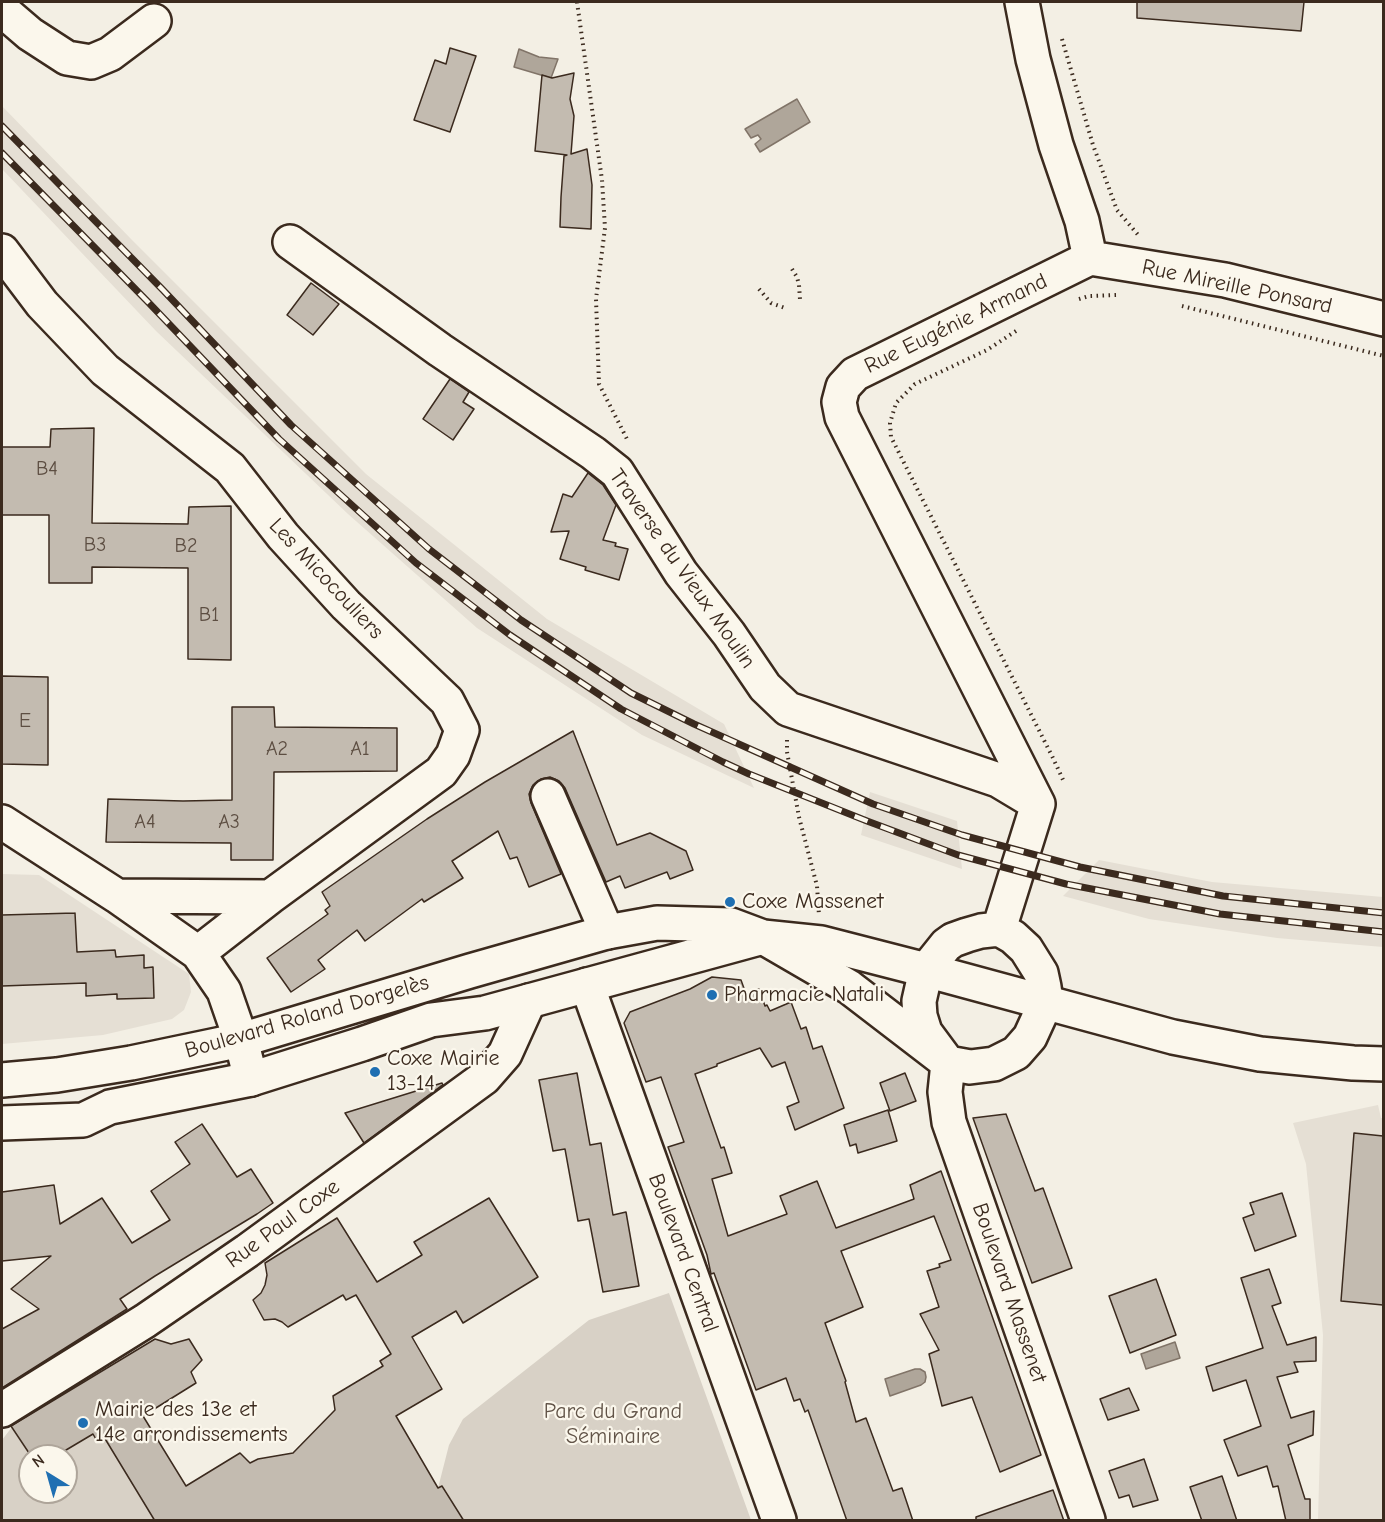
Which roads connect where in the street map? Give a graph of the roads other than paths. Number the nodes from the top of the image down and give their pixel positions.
1 (1022, 2) edge
2 (2, 10) edge
3 (154, 21) dead end
4 (290, 242) dead end
5 (2, 251) edge
6 (1090, 258) junction
7 (1383, 319) edge
8 (548, 796) dead end
9 (1038, 804) junction
10 (2, 822) edge
11 (117, 896) junction
12 (270, 897) junction
13 (999, 929) junction
14 (607, 932) junction
15 (763, 937) junction
16 (198, 953) junction
17 (926, 970) junction
18 (587, 985) junction
19 (530, 1001) junction
20 (1046, 1002) junction
21 (241, 1040) junction
22 (948, 1063) junction
23 (1383, 1064) edge
24 (251, 1078) junction
25 (2, 1080) edge
26 (2, 1123) edge
27 (2, 1410) edge
28 (779, 1521) edge
29 (1088, 1521) edge

1 - 6 street
2 - 3 street
4 - 9 street, Traverse du Vieux Moulin
5 - 12 street, Les Micocouliers
6 - 7 street, Rue Mireille Ponsard
6 - 9 street, Rue Eugénie Armand
8 - 14 street
9 - 13 street
10 - 11 street
11 - 12 street
11 - 16 street
12 - 16 street, Les Micocouliers
13 - 17 street
13 - 20 street
14 - 15 street, Boulevard Roland Dorgelès
14 - 21 street, Boulevard Roland Dorgelès
15 - 17 street
15 - 18 street, Boulevard Roland Dorgelès
15 - 22 street
16 - 21 street
17 - 20 street
17 - 22 street
18 - 19 street, Boulevard Roland Dorgelès
18 - 28 street, Boulevard Central
19 - 24 street, Boulevard Roland Dorgelès
19 - 27 street, Rue Paul Coxe
20 - 22 street
20 - 23 street
21 - 24 street
21 - 25 street, Boulevard Roland Dorgelès
22 - 29 street, Boulevard Massenet
24 - 26 street, Boulevard Roland Dorgelès

